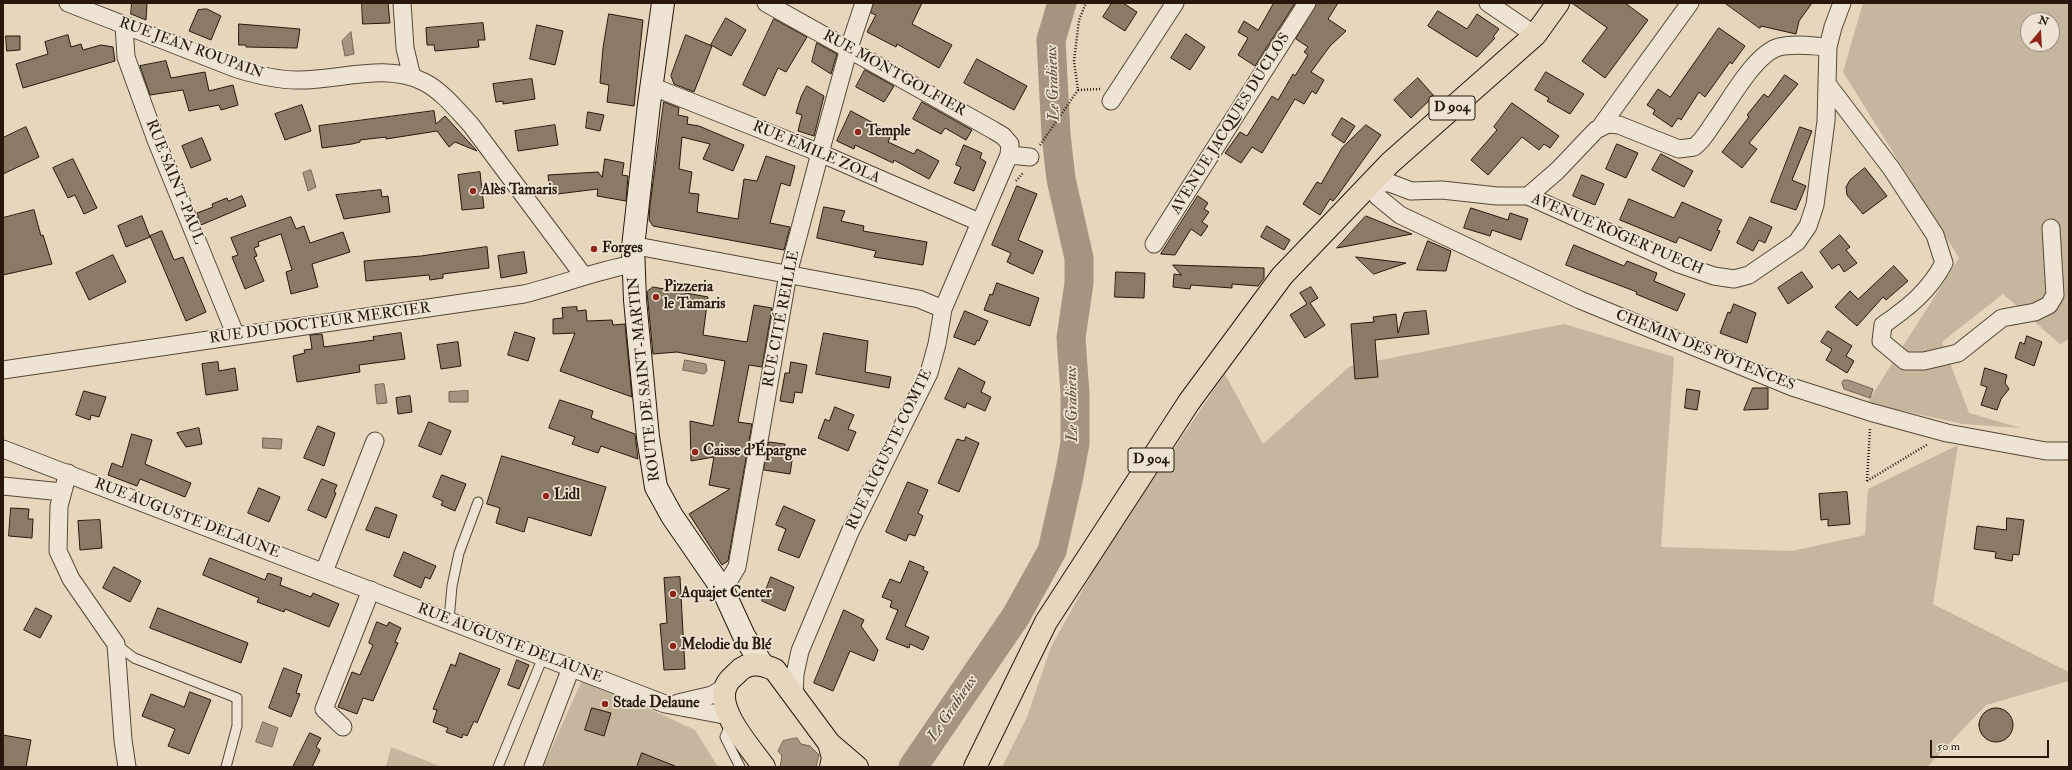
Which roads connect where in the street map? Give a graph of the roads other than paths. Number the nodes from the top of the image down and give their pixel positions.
1 (68, 3) edge
2 (402, 3) edge
3 (663, 3) edge
4 (766, 3) edge
5 (864, 3) edge
6 (1175, 3) edge
7 (1307, 3) edge
8 (1488, 3) edge
9 (1558, 3) edge
10 (1690, 3) edge
11 (1842, 3) edge
12 (124, 25) junction
13 (1535, 35) junction
14 (1828, 47) junction
15 (849, 48) junction
16 (412, 77) junction
17 (1828, 85) junction
18 (651, 86) junction
19 (1111, 101) dead end
20 (1601, 126) junction
21 (1035, 152) road end
22 (820, 153) junction
23 (1009, 155) junction
24 (1370, 183) junction
25 (1528, 196) junction
26 (979, 222) junction
27 (2051, 228) dead end
28 (1154, 244) dead end
29 (633, 255) junction
30 (788, 274) junction
31 (583, 275) junction
32 (942, 309) junction
33 (236, 336) junction
34 (3, 370) edge
35 (375, 441) dead end
36 (3, 449) edge
37 (2069, 450) edge
38 (68, 473) junction
39 (3, 486) edge
40 (62, 492) junction
41 (478, 502) dead end
42 (324, 572) junction
43 (371, 590) junction
44 (723, 590) junction
45 (449, 620) junction
46 (116, 644) junction
47 (800, 652) junction
48 (543, 657) junction
49 (759, 667) junction
50 (571, 668) junction
51 (725, 687) junction
52 (794, 696) junction
53 (672, 704) junction
54 (730, 718) junction
55 (342, 727) dead end
56 (829, 743) junction
57 (127, 767) edge
58 (226, 767) edge
59 (498, 767) edge
60 (533, 767) edge
61 (740, 767) edge
62 (764, 767) edge
63 (830, 767) edge
64 (857, 767) edge
65 (975, 767) edge

1 - 12 street, RUE JEAN ROUPAIN
2 - 16 street
3 - 18 main road, ROUTE DE SAINT-MARTIN
4 - 15 street, RUE MONTGOLFIER
5 - 15 street, RUE CITÉ REILLE
6 - 19 street
7 - 28 street, AVENUE JACQUES DUCLOS
8 - 13 street
9 - 13 main road, D 904
10 - 20 street
11 - 14 street, AVENUE ROGER PUECH
12 - 16 street, RUE JEAN ROUPAIN
12 - 33 street, RUE SAINT-PAUL
13 - 24 main road, D 904
14 - 17 street, AVENUE ROGER PUECH
14 - 20 street
15 - 22 street, RUE CITÉ REILLE
15 - 23 street, RUE MONTGOLFIER
16 - 31 street, RUE JEAN ROUPAIN
17 - 25 street, AVENUE ROGER PUECH
17 - 27 street
18 - 22 street, RUE ÉMILE ZOLA
18 - 29 main road, ROUTE DE SAINT-MARTIN
20 - 25 street
21 - 23 street
22 - 26 street, RUE ÉMILE ZOLA
22 - 30 street, RUE CITÉ REILLE
23 - 26 street, RUE AUGUSTE COMTE
24 - 25 street, AVENUE ROGER PUECH
24 - 37 street, CHEMIN DES POTENCES
24 - 65 main road, D 904
26 - 32 street, RUE AUGUSTE COMTE
29 - 30 street, RUE DU DOCTEUR MERCIER
29 - 31 street, RUE DU DOCTEUR MERCIER
29 - 44 main road, ROUTE DE SAINT-MARTIN
30 - 32 street, RUE DU DOCTEUR MERCIER
30 - 44 street, RUE CITÉ REILLE
31 - 33 street, RUE DU DOCTEUR MERCIER
32 - 47 street, RUE AUGUSTE COMTE
33 - 34 street, RUE DU DOCTEUR MERCIER
35 - 42 street
36 - 38 street, RUE AUGUSTE DELAUNE
38 - 40 street
38 - 42 street, RUE AUGUSTE DELAUNE
39 - 40 street
40 - 46 street
41 - 45 lane
42 - 43 street, RUE AUGUSTE DELAUNE
43 - 45 street, RUE AUGUSTE DELAUNE
43 - 55 street
44 - 49 main road, ROUTE DE SAINT-MARTIN
45 - 48 street, RUE AUGUSTE DELAUNE
46 - 57 street
46 - 58 lane
47 - 49 street, RUE AUGUSTE COMTE
47 - 52 street, RUE AUGUSTE COMTE
48 - 50 street, RUE AUGUSTE DELAUNE
48 - 59 lane
49 - 51 main road
49 - 52 main road, ROUTE DE SAINT-MARTIN
50 - 53 street, RUE AUGUSTE DELAUNE
50 - 60 street
51 - 53 street, RUE AUGUSTE DELAUNE
51 - 54 main road
52 - 56 main road, ROUTE DE SAINT-MARTIN
53 - 54 street, RUE AUGUSTE DELAUNE
54 - 61 lane
54 - 62 main road
56 - 63 main road, ROUTE DE SAINT-MARTIN
56 - 64 main road

